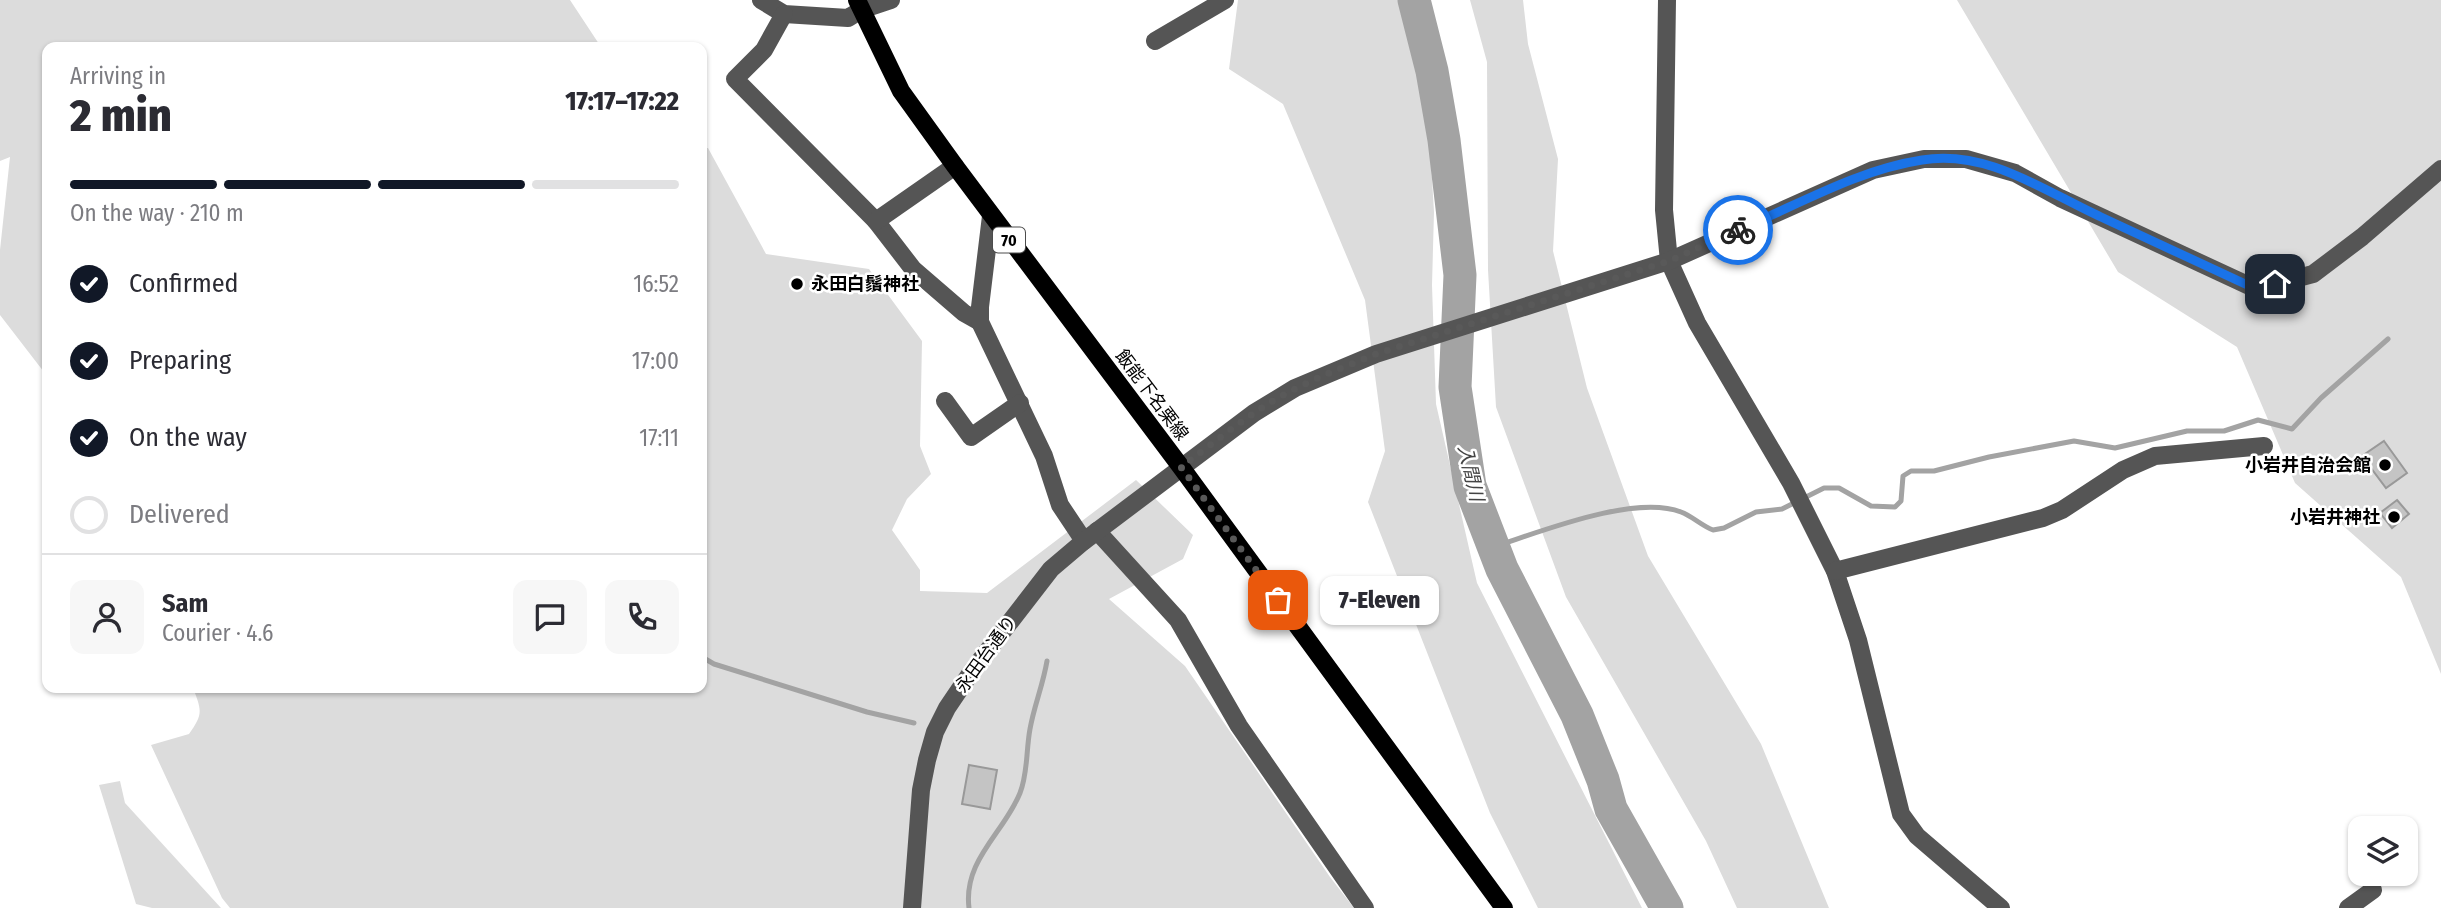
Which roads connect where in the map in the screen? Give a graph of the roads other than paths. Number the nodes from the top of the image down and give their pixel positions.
1 (761, 0) edge
2 (891, 0) edge
3 (1225, 0) edge
4 (1667, 0) edge
5 (859, 5) edge
6 (784, 14) junction
7 (1155, 41) dead end
8 (955, 166) junction
9 (2441, 169) edge
10 (991, 216) junction
11 (876, 221) junction
12 (1669, 261) junction
13 (980, 322) junction
14 (945, 401) dead end
15 (1020, 403) junction
16 (2264, 446) dead end
17 (1181, 467) junction
18 (1090, 536) junction
19 (1835, 571) junction
20 (2373, 890) dead end
21 (912, 908) edge
22 (1365, 908) edge
23 (1504, 908) edge
24 (2001, 908) edge
25 (2348, 908) edge

1 - 6 street
2 - 5 street
3 - 7 street
4 - 12 street
5 - 6 street
5 - 8 main road, 飯能下名栗線 / 70
6 - 11 street
8 - 10 main road, 飯能下名栗線 / 70
8 - 11 street
9 - 12 street, 永田台通り
10 - 13 street
10 - 17 main road, 飯能下名栗線 / 70
11 - 13 street
12 - 17 street, 永田台通り
12 - 19 street
13 - 15 street
14 - 15 street
15 - 18 street
16 - 19 street
17 - 18 street, 永田台通り
17 - 23 main road, 飯能下名栗線 / 70
18 - 21 street, 永田台通り
18 - 22 street
19 - 24 street
20 - 25 street

